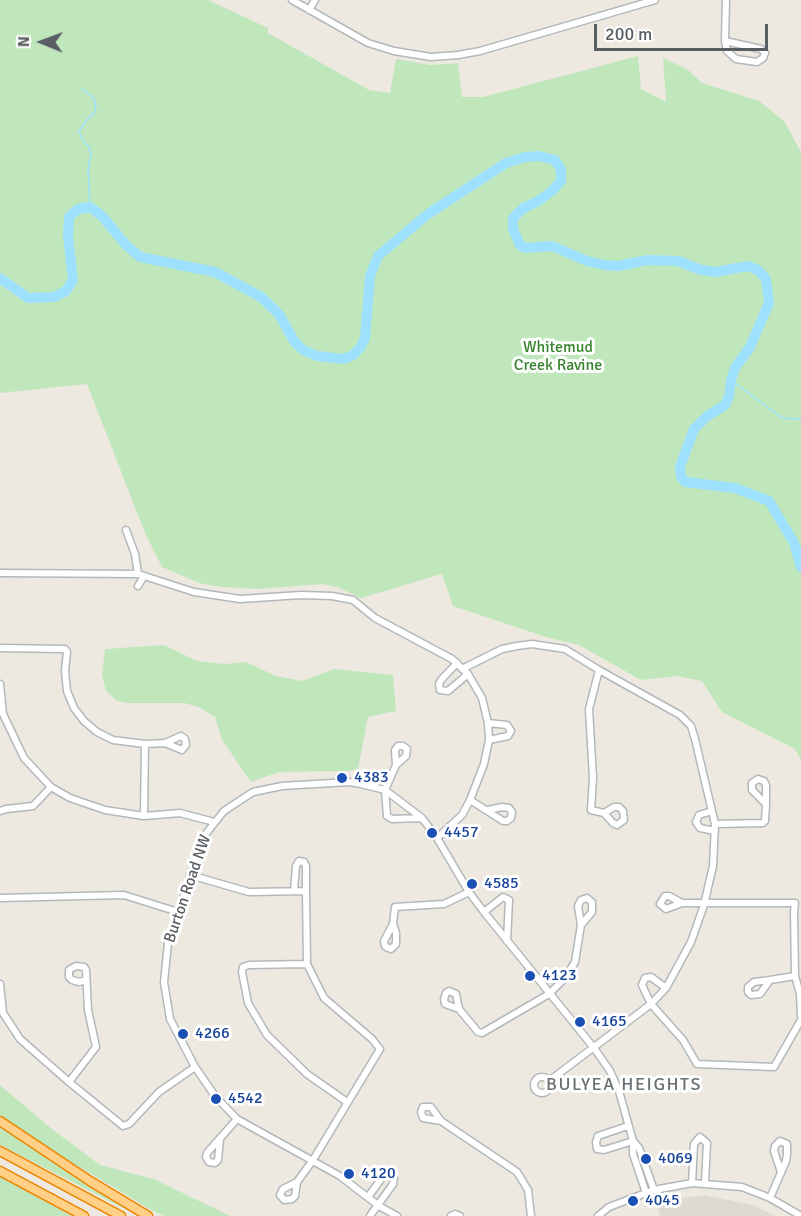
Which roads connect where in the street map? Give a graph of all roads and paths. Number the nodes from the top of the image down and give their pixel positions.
1 (292, 0) edge
2 (315, 0) edge
3 (655, 0) edge
4 (726, 0) edge
5 (641, 2) edge
6 (309, 10) junction
7 (725, 41) junction
8 (126, 530) dead end
9 (0, 573) edge
10 (141, 575) junction
11 (138, 586) dead end
12 (0, 648) edge
13 (457, 663) junction
14 (599, 670) junction
15 (465, 671) junction
16 (0, 684) edge
17 (2, 717) edge
18 (488, 723) junction
19 (489, 740) junction
20 (165, 743) dead end
21 (145, 744) junction
22 (396, 765) dead end
23 (51, 787) junction
24 (385, 790) junction
25 (470, 800) junction
26 (766, 804) dead end
27 (2, 808) edge
28 (488, 810) dead end
29 (712, 811) junction
30 (604, 813) dead end
31 (144, 816) junction
32 (422, 818) junction
33 (214, 822) junction
34 (715, 828) junction
35 (437, 838) junction
36 (190, 874) junction
37 (294, 891) junction
38 (306, 891) junction
39 (469, 892) junction
40 (0, 898) edge
41 (682, 903) dead end
42 (704, 905) junction
43 (178, 912) junction
44 (484, 912) junction
45 (393, 924) dead end
46 (580, 925) dead end
47 (507, 941) junction
48 (307, 964) junction
49 (795, 976) junction
50 (86, 980) dead end
51 (770, 980) dead end
52 (0, 984) edge
53 (666, 988) junction
54 (549, 994) junction
55 (651, 1004) junction
56 (459, 1009) dead end
57 (801, 1018) edge
58 (594, 1048) junction
59 (195, 1067) junction
60 (549, 1081) dead end
61 (69, 1082) junction
62 (347, 1102) junction
63 (237, 1119) junction
64 (0, 1120) edge
65 (441, 1121) dead end
66 (628, 1126) junction
67 (219, 1140) dead end
68 (633, 1141) junction
69 (0, 1151) edge
70 (313, 1160) junction
71 (0, 1171) edge
72 (781, 1172) dead end
73 (297, 1182) dead end
74 (692, 1183) junction
75 (705, 1183) junction
76 (654, 1190) junction
77 (646, 1193) junction
78 (368, 1197) junction
79 (770, 1198) junction
80 (379, 1206) junction
81 (84, 1216) edge
82 (121, 1216) edge
83 (148, 1216) edge
84 (370, 1216) edge
85 (398, 1216) edge
86 (451, 1216) edge
87 (460, 1216) edge
88 (531, 1216) edge
89 (598, 1216) edge
90 (801, 1216) edge

1 - 6 street
2 - 6 street
3 - 5 street
4 - 7 street
5 - 6 street
7 - 7 street
8 - 10 street
9 - 10 street
10 - 11 street
10 - 13 street
12 - 21 street
13 - 15 street
13 - 15 street
14 - 15 street
14 - 29 street
14 - 30 street
15 - 18 street
16 - 17 street
17 - 23 street
18 - 19 street
18 - 19 street
19 - 25 street
20 - 21 street
21 - 31 street
22 - 24 street
23 - 27 street
23 - 31 street
24 - 32 street, Burton Road NW
24 - 32 street
24 - 33 street, Burton Road NW
25 - 28 street
25 - 35 street
26 - 34 street
29 - 34 street
29 - 34 street
31 - 33 street
32 - 35 street, Burton Road NW
33 - 36 street, Burton Road NW
34 - 42 street
35 - 39 street, Burton Road NW
36 - 37 street
36 - 43 street, Burton Road NW
37 - 38 street
37 - 38 street
38 - 48 street
39 - 44 street, Burton Road NW
39 - 45 street
40 - 43 street
41 - 42 street
42 - 49 street
42 - 53 street
43 - 59 street, Burton Road NW
44 - 47 street, Burton Road NW
44 - 47 street
46 - 54 street
47 - 54 street, Burton Road NW
48 - 62 street
48 - 62 street
49 - 51 street
49 - 57 street
50 - 61 street
52 - 61 street
53 - 55 street
53 - 55 street
54 - 56 street
54 - 58 street, Burton Road NW
55 - 57 street
55 - 58 street
58 - 60 street
58 - 66 street, Burton Road NW
59 - 61 street
59 - 63 street, Burton Road NW
62 - 70 street
63 - 67 street
63 - 70 street, Burton Road NW
64 - 83 highway
65 - 88 street
66 - 68 street, Burton Road NW
66 - 68 street
68 - 76 street, Burton Road NW
68 - 77 street, Burton Road NW
69 - 82 highway
70 - 73 street
70 - 78 street, Burton Road NW
71 - 81 highway
72 - 79 street
74 - 75 street
74 - 75 street
74 - 76 street
75 - 79 street
76 - 77 street
77 - 89 street
78 - 80 street, Burton Road NW
78 - 80 street
79 - 90 street
80 - 84 street
80 - 85 street, Burton Road NW
86 - 87 street

